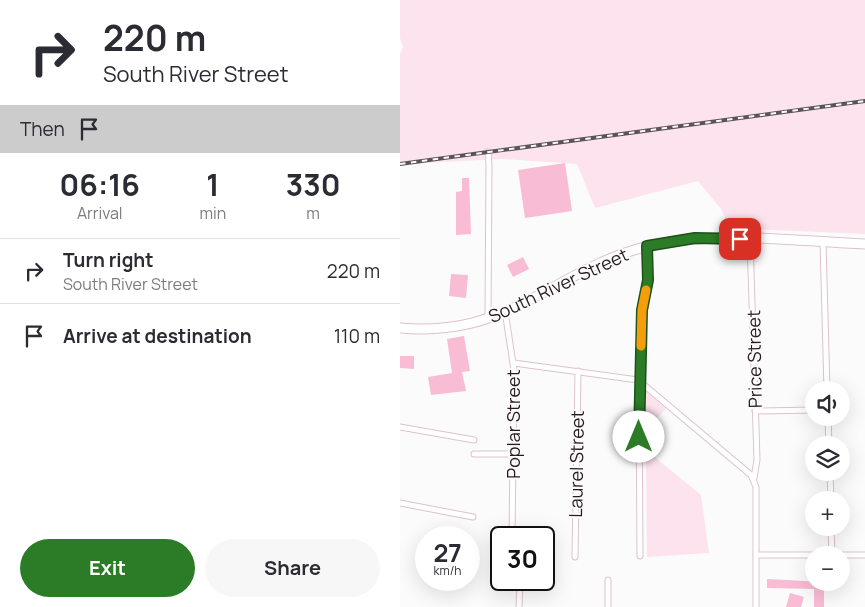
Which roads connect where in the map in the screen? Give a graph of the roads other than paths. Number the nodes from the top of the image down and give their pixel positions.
1 (488, 152) dead end
2 (750, 239) junction
3 (823, 242) junction
4 (865, 244) edge
5 (647, 246) junction
6 (504, 311) junction
7 (488, 318) junction
8 (400, 328) edge
9 (514, 363) junction
10 (578, 371) junction
11 (640, 381) junction
12 (827, 381) edge
13 (805, 410) edge
14 (755, 411) junction
15 (400, 427) edge
16 (474, 440) dead end
17 (474, 454) dead end
18 (513, 454) junction
19 (754, 478) junction
20 (400, 503) edge
21 (474, 517) dead end
22 (512, 526) edge
23 (756, 555) junction
24 (805, 555) edge
25 (850, 555) edge
26 (865, 555) edge
27 (640, 556) dead end
28 (575, 557) dead end
29 (608, 580) dead end
30 (520, 591) edge
31 (519, 607) edge
32 (608, 607) edge
33 (756, 607) edge

1 - 7 street
2 - 3 main road, South River Street
2 - 5 main road, South River Street
2 - 14 street, Price Street
3 - 4 main road, South River Street
3 - 12 street
5 - 6 main road, South River Street
5 - 11 street
6 - 7 main road, South River Street
6 - 9 street, Poplar Street
7 - 8 main road, South River Street
9 - 10 street
9 - 18 street, Poplar Street
10 - 11 street
10 - 28 street, Laurel Street
11 - 19 street
11 - 27 street
13 - 14 street
14 - 19 street, Price Street
15 - 16 street
17 - 18 street
18 - 22 street, Poplar Street
19 - 23 street, Price Street
20 - 21 street
23 - 24 street
23 - 33 street, Price Street
25 - 26 street
29 - 32 street
30 - 31 street

